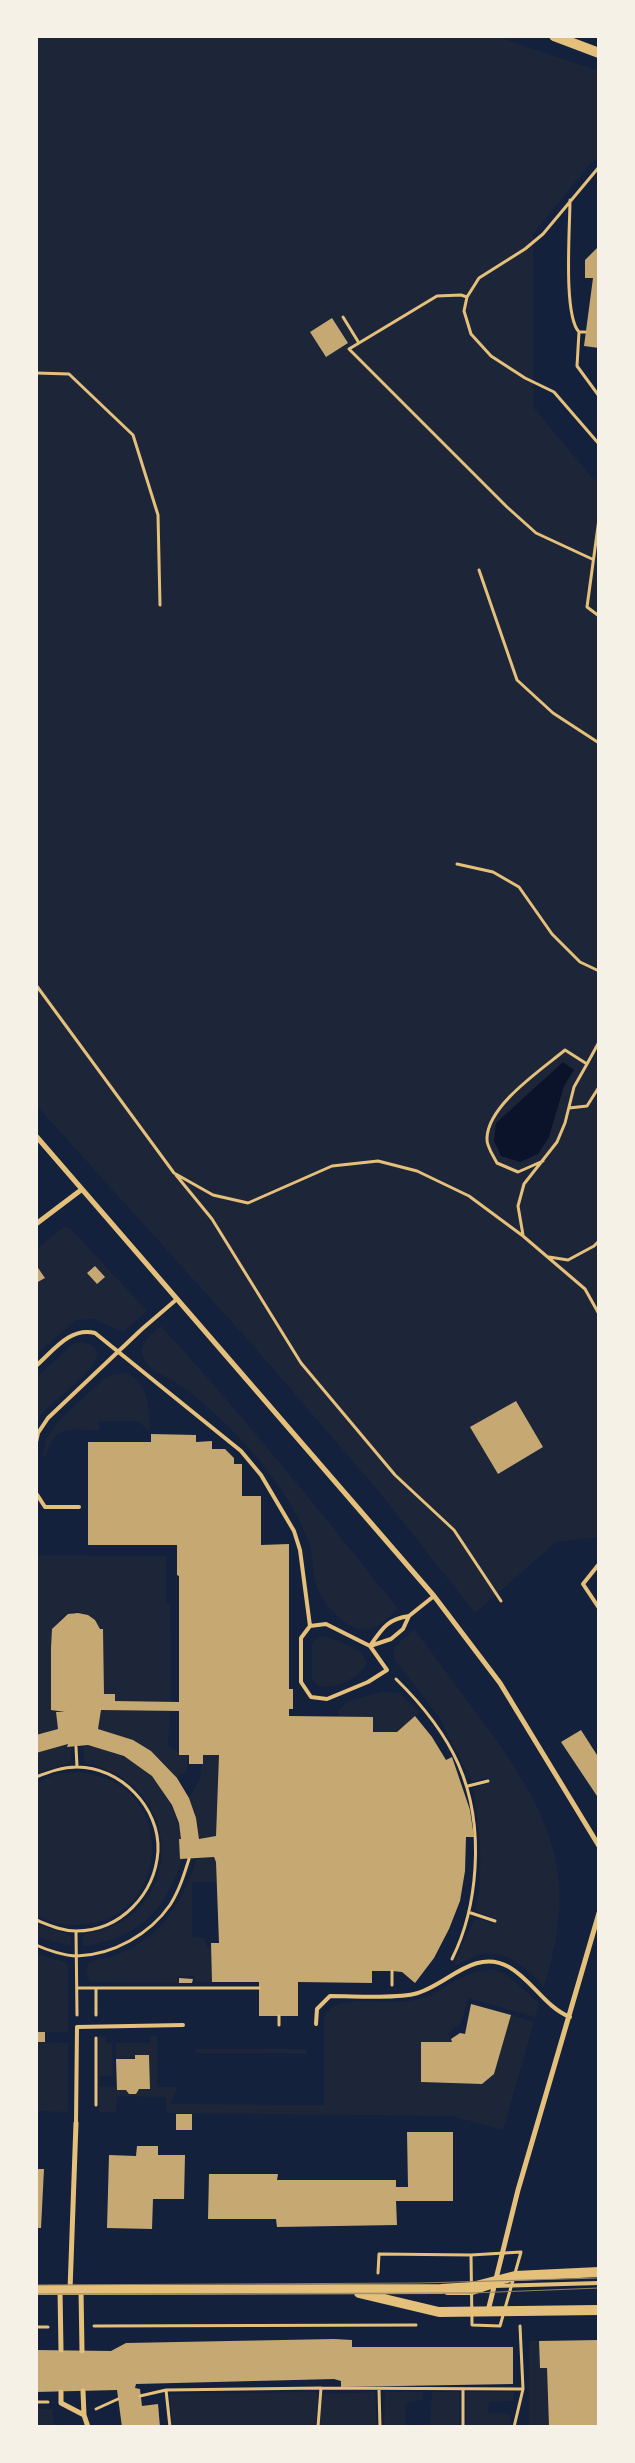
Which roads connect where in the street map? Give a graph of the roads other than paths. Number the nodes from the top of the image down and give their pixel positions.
1 (554, 36) edge
2 (599, 53) edge
3 (36, 1136) edge
4 (81, 1190) junction
5 (36, 1224) edge
6 (177, 1299) junction
7 (119, 1352) junction
8 (36, 1366) edge
9 (36, 1442) edge
10 (36, 1493) edge
11 (79, 1507) dead end
12 (599, 1564) edge
13 (434, 1596) junction
14 (599, 1608) edge
15 (409, 1616) junction
16 (310, 1626) junction
17 (370, 1646) junction
18 (599, 1846) edge
19 (599, 1913) edge
20 (570, 2017) junction
21 (316, 2024) dead end
22 (183, 2025) dead end
23 (76, 2123) joint
24 (599, 2272) edge
25 (495, 2283) junction
26 (599, 2283) edge
27 (36, 2290) edge
28 (70, 2290) junction
29 (345, 2290) junction
30 (362, 2294) junction
31 (599, 2310) edge
32 (488, 2312) junction
33 (60, 2350) dead end
34 (82, 2351) dead end
35 (83, 2391) dead end
36 (61, 2392) dead end
37 (84, 2414) junction
38 (88, 2427) edge

1 - 2 main road
3 - 4 street
4 - 5 street
4 - 6 street
6 - 7 lane
6 - 13 street
7 - 8 lane
7 - 9 lane
7 - 16 lane
10 - 11 lane
12 - 14 lane
13 - 15 lane
13 - 18 street
15 - 17 lane
15 - 17 lane
16 - 17 lane
16 - 17 lane
19 - 20 street
20 - 21 lane
20 - 25 street
22 - 23 lane
23 - 28 street
24 - 25 main road
25 - 26 lane
25 - 29 main road
25 - 30 lane
25 - 32 street
27 - 28 main road
28 - 29 main road
28 - 33 street
28 - 34 street
29 - 30 main road
30 - 32 main road
31 - 32 main road
35 - 37 street
36 - 37 street
37 - 38 street

